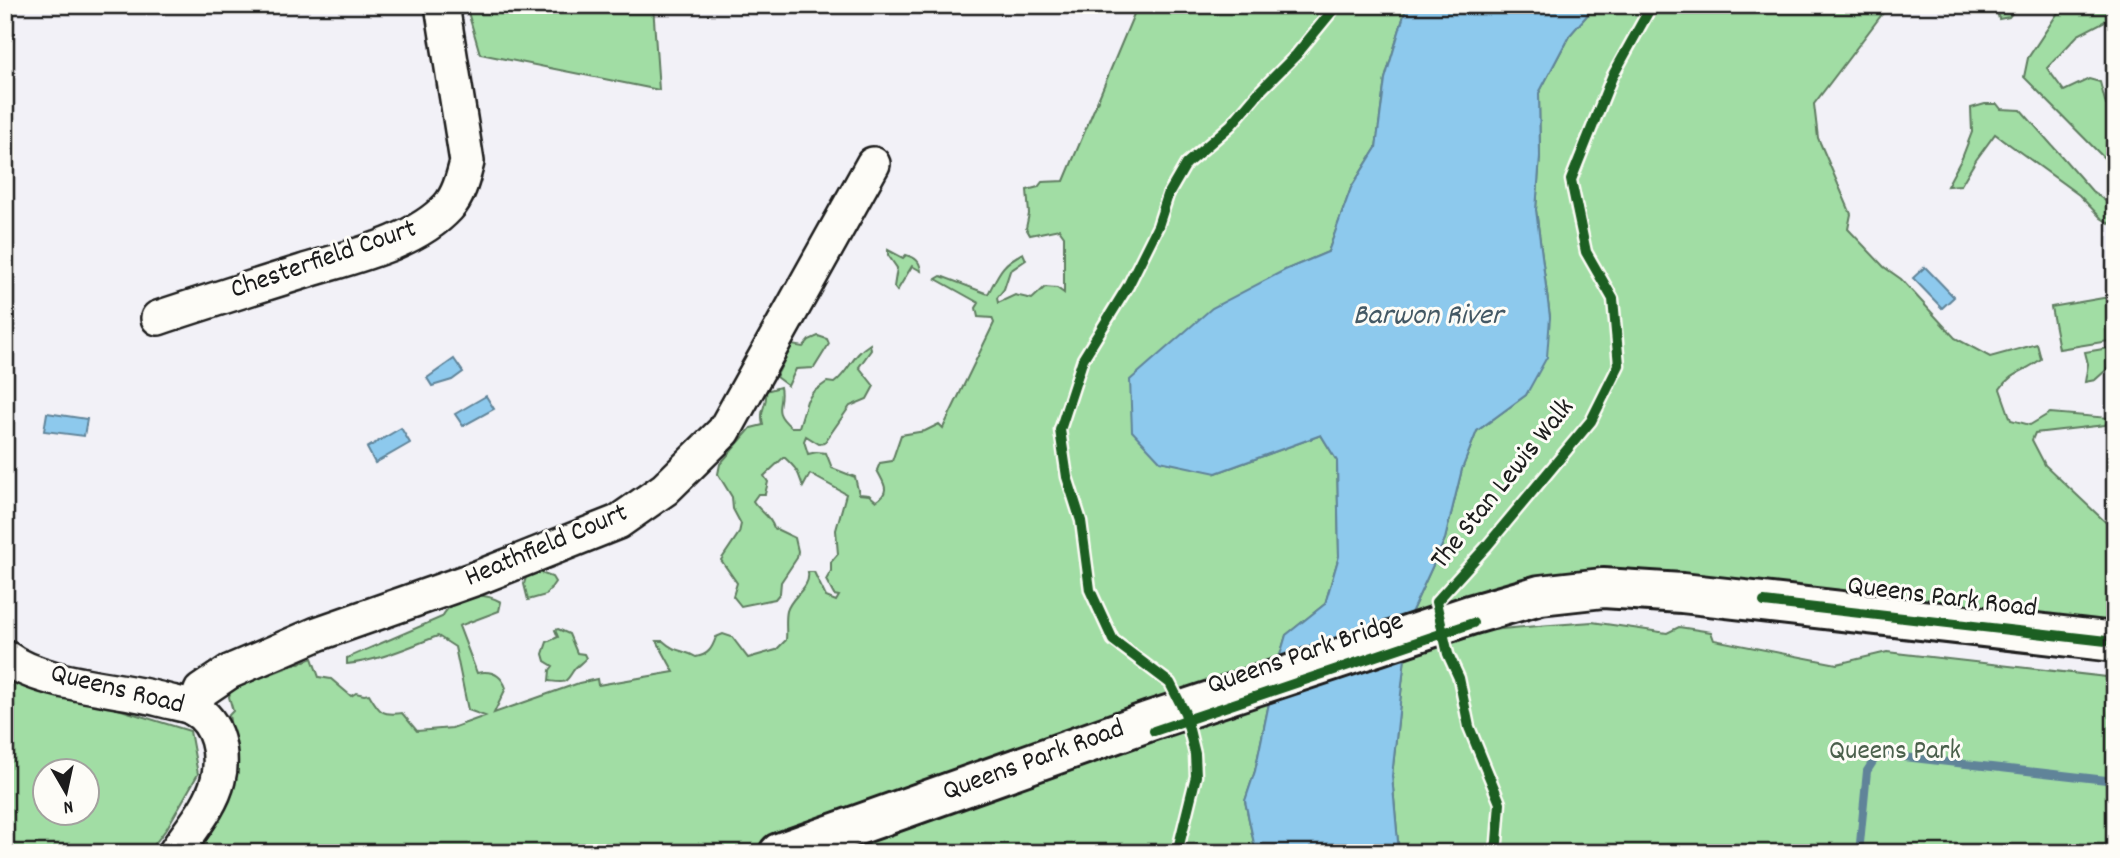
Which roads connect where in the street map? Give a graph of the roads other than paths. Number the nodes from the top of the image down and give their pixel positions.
1 (442, 5) edge
2 (873, 164) dead end
3 (158, 318) dead end
4 (2115, 642) edge
5 (5, 657) edge
6 (194, 709) junction
7 (175, 853) edge
8 (779, 853) edge

1 - 3 street, Chesterfield Court
2 - 6 street, Heathfield Court
4 - 8 main road, Queens Park Road
5 - 6 street, Queens Road
6 - 7 street, Queens Road

